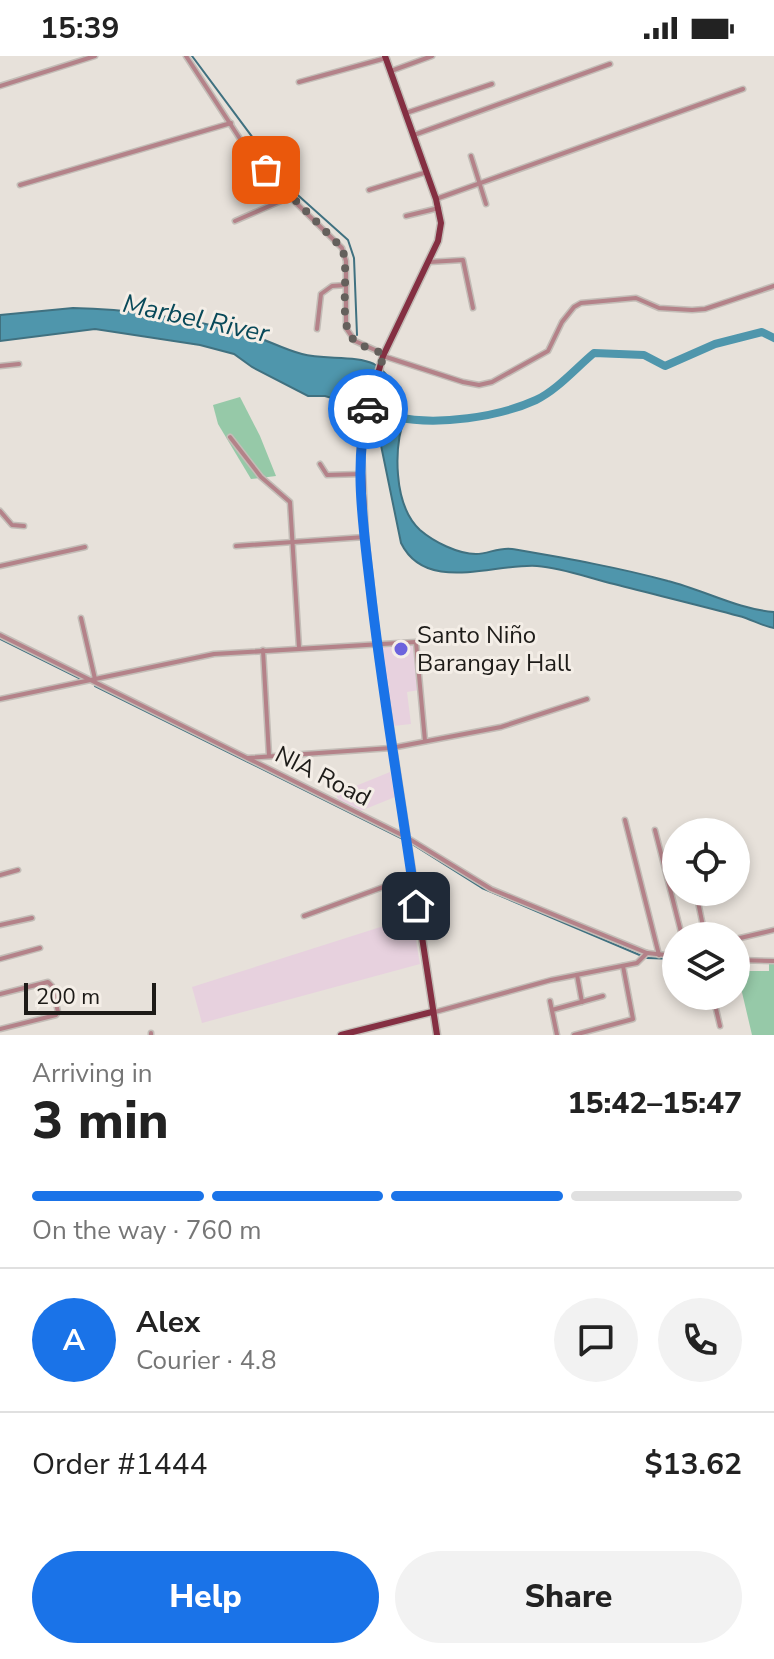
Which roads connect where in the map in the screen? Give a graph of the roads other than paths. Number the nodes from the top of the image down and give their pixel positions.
1 (95, 56) edge
2 (186, 56) edge
3 (432, 56) edge
4 (386, 57) edge
5 (610, 64) dead end
6 (391, 71) junction
7 (299, 82) dead end
8 (492, 84) dead end
9 (0, 86) edge
10 (743, 89) dead end
11 (406, 113) junction
12 (231, 123) junction
13 (414, 135) junction
14 (471, 156) dead end
15 (427, 172) junction
16 (481, 183) junction
17 (20, 185) dead end
18 (369, 190) dead end
19 (290, 197) junction
20 (436, 199) junction
21 (486, 204) dead end
22 (439, 208) junction
23 (406, 216) dead end
24 (235, 221) dead end
25 (429, 262) junction
26 (346, 285) junction
27 (774, 286) edge
28 (473, 308) dead end
29 (317, 329) dead end
30 (384, 355) junction
31 (19, 364) dead end
32 (0, 366) edge
33 (230, 437) dead end
34 (320, 464) dead end
35 (362, 474) junction
36 (0, 511) edge
37 (24, 526) dead end
38 (365, 537) junction
39 (293, 542) junction
40 (236, 546) dead end
41 (85, 547) dead end
42 (0, 566) edge
43 (81, 618) dead end
44 (0, 635) edge
45 (377, 643) junction
46 (299, 648) junction
47 (263, 650) junction
48 (93, 679) junction
49 (0, 699) edge
50 (587, 699) dead end
51 (425, 741) junction
52 (391, 748) junction
53 (269, 756) junction
54 (246, 758) junction
55 (625, 820) dead end
56 (655, 830) dead end
57 (406, 837) junction
58 (18, 870) dead end
59 (0, 875) edge
60 (412, 881) junction
61 (304, 916) dead end
62 (32, 918) dead end
63 (678, 922) edge
64 (0, 925) edge
65 (774, 930) edge
66 (750, 936) edge
67 (40, 948) dead end
68 (647, 953) junction
69 (659, 955) junction
70 (662, 955) edge
71 (0, 959) edge
72 (750, 960) edge
73 (774, 961) edge
74 (623, 966) junction
75 (577, 975) junction
76 (0, 994) edge
77 (603, 996) dead end
78 (550, 1001) dead end
79 (582, 1002) junction
80 (552, 1010) junction
81 (716, 1010) edge
82 (432, 1012) junction
83 (720, 1026) dead end
84 (0, 1029) edge
85 (341, 1035) edge
86 (437, 1035) edge
87 (557, 1035) edge
88 (574, 1035) edge

1 - 9 street
2 - 12 street
3 - 6 street
4 - 6 main road
4 - 7 street
5 - 13 street
6 - 11 main road
8 - 11 street
10 - 16 street
11 - 13 main road
12 - 17 street
12 - 19 street
13 - 15 main road
14 - 16 street
15 - 18 street
15 - 20 main road
16 - 20 street
16 - 21 street
19 - 24 street
19 - 26 street
20 - 22 main road
22 - 23 street
22 - 25 main road
25 - 28 street
25 - 30 main road
26 - 29 street
26 - 30 street
27 - 30 street
30 - 35 main road
31 - 32 street
33 - 39 street
34 - 35 street
35 - 38 main road
36 - 37 street
38 - 39 street
38 - 45 main road
39 - 40 street
39 - 46 street
41 - 42 street
43 - 48 street
44 - 48 street, NIA Road
45 - 46 street
45 - 51 street
45 - 52 main road
46 - 47 street
47 - 48 street
47 - 53 street
48 - 49 street
48 - 54 street, NIA Road
50 - 51 street
51 - 52 street
52 - 53 street
52 - 57 main road
53 - 54 street
54 - 57 street, NIA Road
55 - 69 street
56 - 63 street
57 - 60 main road
57 - 68 street, NIA Road
58 - 59 street
60 - 61 street
60 - 82 main road
62 - 64 street
65 - 66 street
67 - 71 street
68 - 69 street, NIA Road
68 - 74 street
69 - 70 street, NIA Road
72 - 73 street
74 - 75 street
74 - 88 street
75 - 79 street
75 - 82 street
76 - 84 street
77 - 79 street
78 - 80 street
79 - 80 street
80 - 87 street
81 - 83 street
82 - 85 main road
82 - 86 main road

